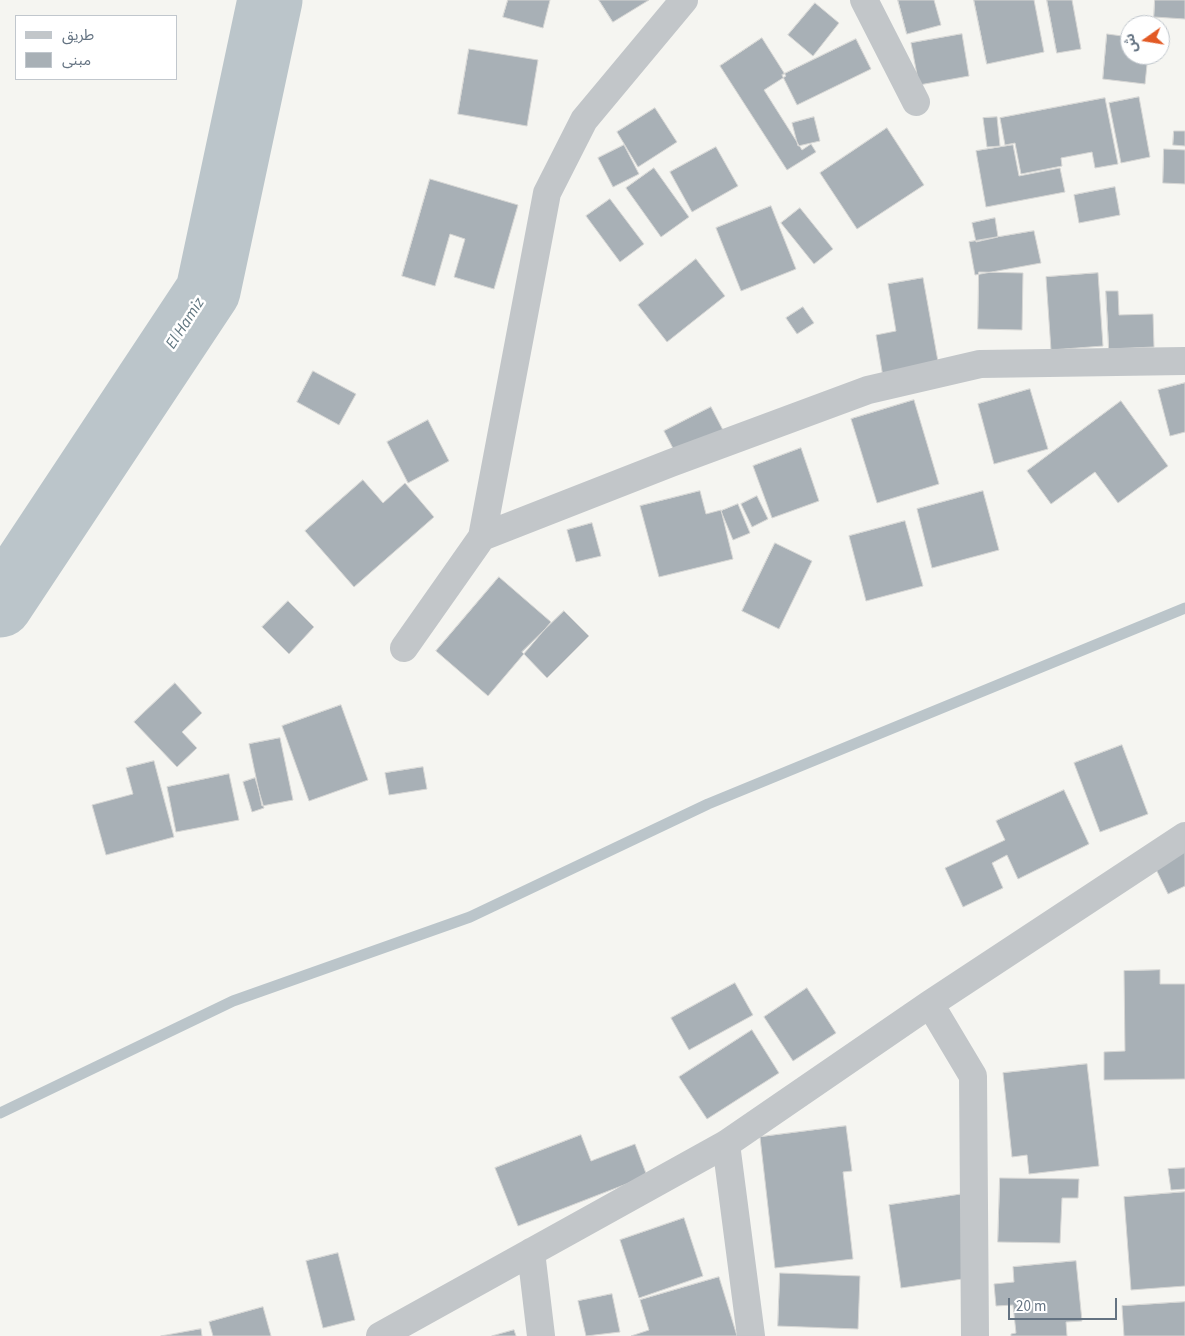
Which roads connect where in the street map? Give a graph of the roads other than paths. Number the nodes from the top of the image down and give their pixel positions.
1 (684, 0) edge
2 (864, 0) edge
3 (916, 102) dead end
4 (1185, 361) edge
5 (482, 537) junction
6 (404, 648) dead end
7 (1185, 836) edge
8 (930, 1004) junction
9 (726, 1144) junction
10 (531, 1252) junction
11 (380, 1336) edge
12 (541, 1336) edge
13 (751, 1336) edge
14 (975, 1336) edge

1 - 5 street
2 - 3 street
4 - 5 street
5 - 6 street
7 - 8 street
8 - 9 street
8 - 14 street
9 - 10 street
9 - 13 street
10 - 11 street
10 - 12 street

